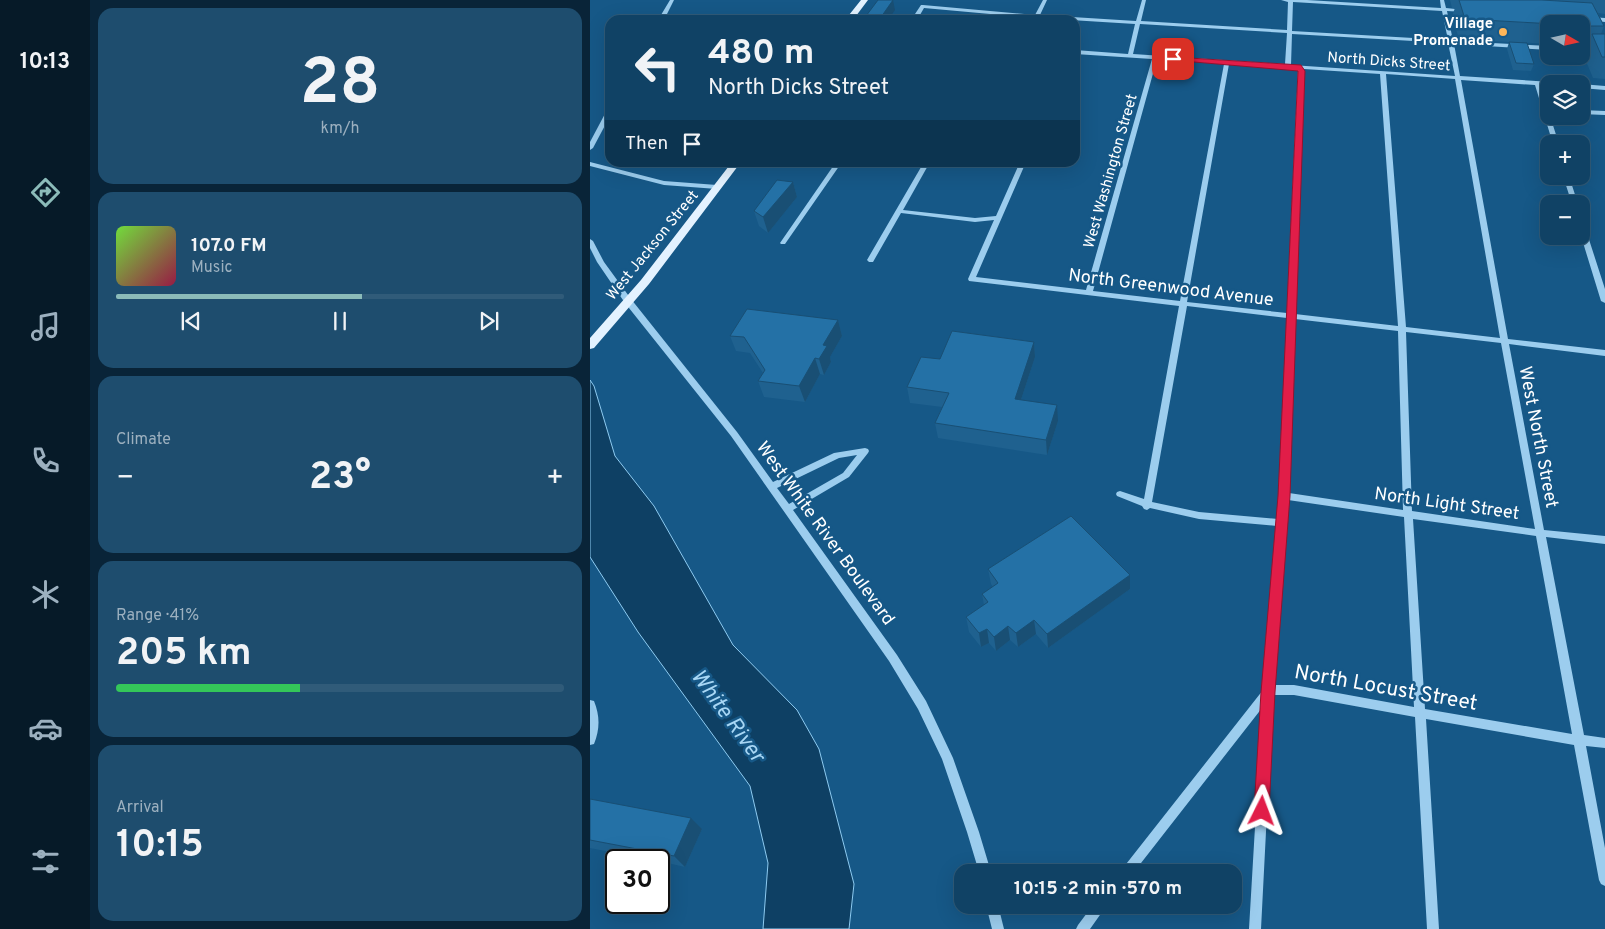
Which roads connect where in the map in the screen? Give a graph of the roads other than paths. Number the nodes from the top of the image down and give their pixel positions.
1 (672, 0) edge
2 (865, 0) edge
3 (1045, 0) edge
4 (1144, 0) edge
5 (1283, 0) edge
6 (1291, 0) edge
7 (1442, 0) edge
8 (1444, 10) junction
9 (1472, 11) edge
10 (663, 15) edge
11 (853, 15) edge
12 (917, 15) edge
13 (1008, 15) edge
14 (1038, 15) edge
15 (1590, 18) joint
16 (1080, 20) edge
17 (1605, 20) edge
18 (1137, 22) junction
19 (1598, 29) edge
20 (1289, 31) junction
21 (1451, 42) junction
22 (1540, 47) edge
23 (1590, 51) edge
24 (1080, 52) edge
25 (1605, 52) edge
26 (1130, 56) junction
27 (1155, 58) junction
28 (1227, 62) junction
29 (1288, 66) junction
30 (1301, 67) junction
31 (1383, 73) junction
32 (1458, 78) junction
33 (1537, 83) junction
34 (1540, 83) edge
35 (1590, 87) edge
36 (1605, 88) edge
37 (1540, 91) edge
38 (1590, 112) edge
39 (1605, 113) edge
40 (605, 120) edge
41 (590, 148) edge
42 (590, 164) edge
43 (733, 167) edge
44 (836, 167) edge
45 (925, 167) edge
46 (1021, 167) edge
47 (718, 187) junction
48 (899, 210) junction
49 (999, 218) junction
50 (590, 240) edge
51 (784, 243) dead end
52 (1588, 245) edge
53 (871, 260) dead end
54 (1089, 291) junction
55 (628, 301) junction
56 (1605, 301) edge
57 (1183, 303) junction
58 (1291, 316) junction
59 (1402, 328) junction
60 (1505, 343) junction
61 (590, 345) edge
62 (1605, 353) edge
63 (772, 488) junction
64 (1120, 494) dead end
65 (1284, 496) junction
66 (1147, 506) junction
67 (787, 509) junction
68 (1408, 514) junction
69 (1281, 524) junction
70 (1541, 532) junction
71 (1605, 540) edge
72 (1268, 692) junction
73 (590, 704) edge
74 (1419, 712) junction
75 (1580, 739) junction
76 (590, 740) edge
77 (1605, 743) edge
78 (983, 864) edge
79 (1133, 864) edge
80 (1605, 880) edge
81 (994, 914) edge
82 (1094, 914) edge
83 (998, 929) edge
84 (1082, 929) edge
85 (1255, 929) edge
86 (1433, 929) edge

1 - 10 street
2 - 11 main road
3 - 14 street
4 - 18 street
5 - 6 street
6 - 8 street
6 - 20 street
7 - 8 street, West North Street
8 - 9 street
8 - 21 street, West North Street
12 - 13 street
15 - 17 street
15 - 19 street
16 - 18 street
18 - 20 street
18 - 26 street
20 - 21 street
20 - 29 street
21 - 22 street
21 - 32 street, West North Street
23 - 25 street
24 - 26 street, North Dicks Street
26 - 27 street, North Dicks Street
27 - 28 street, North Dicks Street
27 - 54 street, West Washington Street
28 - 29 street, North Dicks Street
28 - 57 street
29 - 30 street, North Dicks Street
30 - 31 street, North Dicks Street
30 - 58 street
31 - 32 street, North Dicks Street
31 - 59 street
32 - 33 street, North Dicks Street
32 - 60 street, West North Street
33 - 34 street, North Dicks Street
33 - 37 street
35 - 36 street
38 - 39 street
40 - 41 street
42 - 47 street
43 - 47 main road, West Jackson Street
44 - 51 street
45 - 48 street
46 - 49 street
47 - 55 main road, West Jackson Street
48 - 49 street
48 - 53 street
49 - 54 street, North Greenwood Avenue
50 - 55 street, West White River Boulevard
52 - 56 street
54 - 57 street, North Greenwood Avenue
55 - 61 main road, West Jackson Street
55 - 63 street, West White River Boulevard
57 - 58 street, North Greenwood Avenue
57 - 66 street
58 - 59 street, North Greenwood Avenue
58 - 65 street
59 - 60 street, North Greenwood Avenue
59 - 68 street
60 - 62 street, North Greenwood Avenue
60 - 70 street, West North Street
63 - 67 street, West White River Boulevard
63 - 67 street
64 - 66 street
65 - 68 street, North Light Street
65 - 69 street
66 - 69 street
67 - 78 street, West White River Boulevard
68 - 70 street, North Light Street
68 - 74 street
69 - 72 street
70 - 71 street, North Light Street
70 - 75 street, West North Street
72 - 74 street, North Locust Street
72 - 79 street, North Locust Street
72 - 85 street
73 - 76 street
74 - 75 street, North Locust Street
74 - 86 street
75 - 77 street, North Locust Street
75 - 80 street, West North Street
81 - 83 street
82 - 84 street

